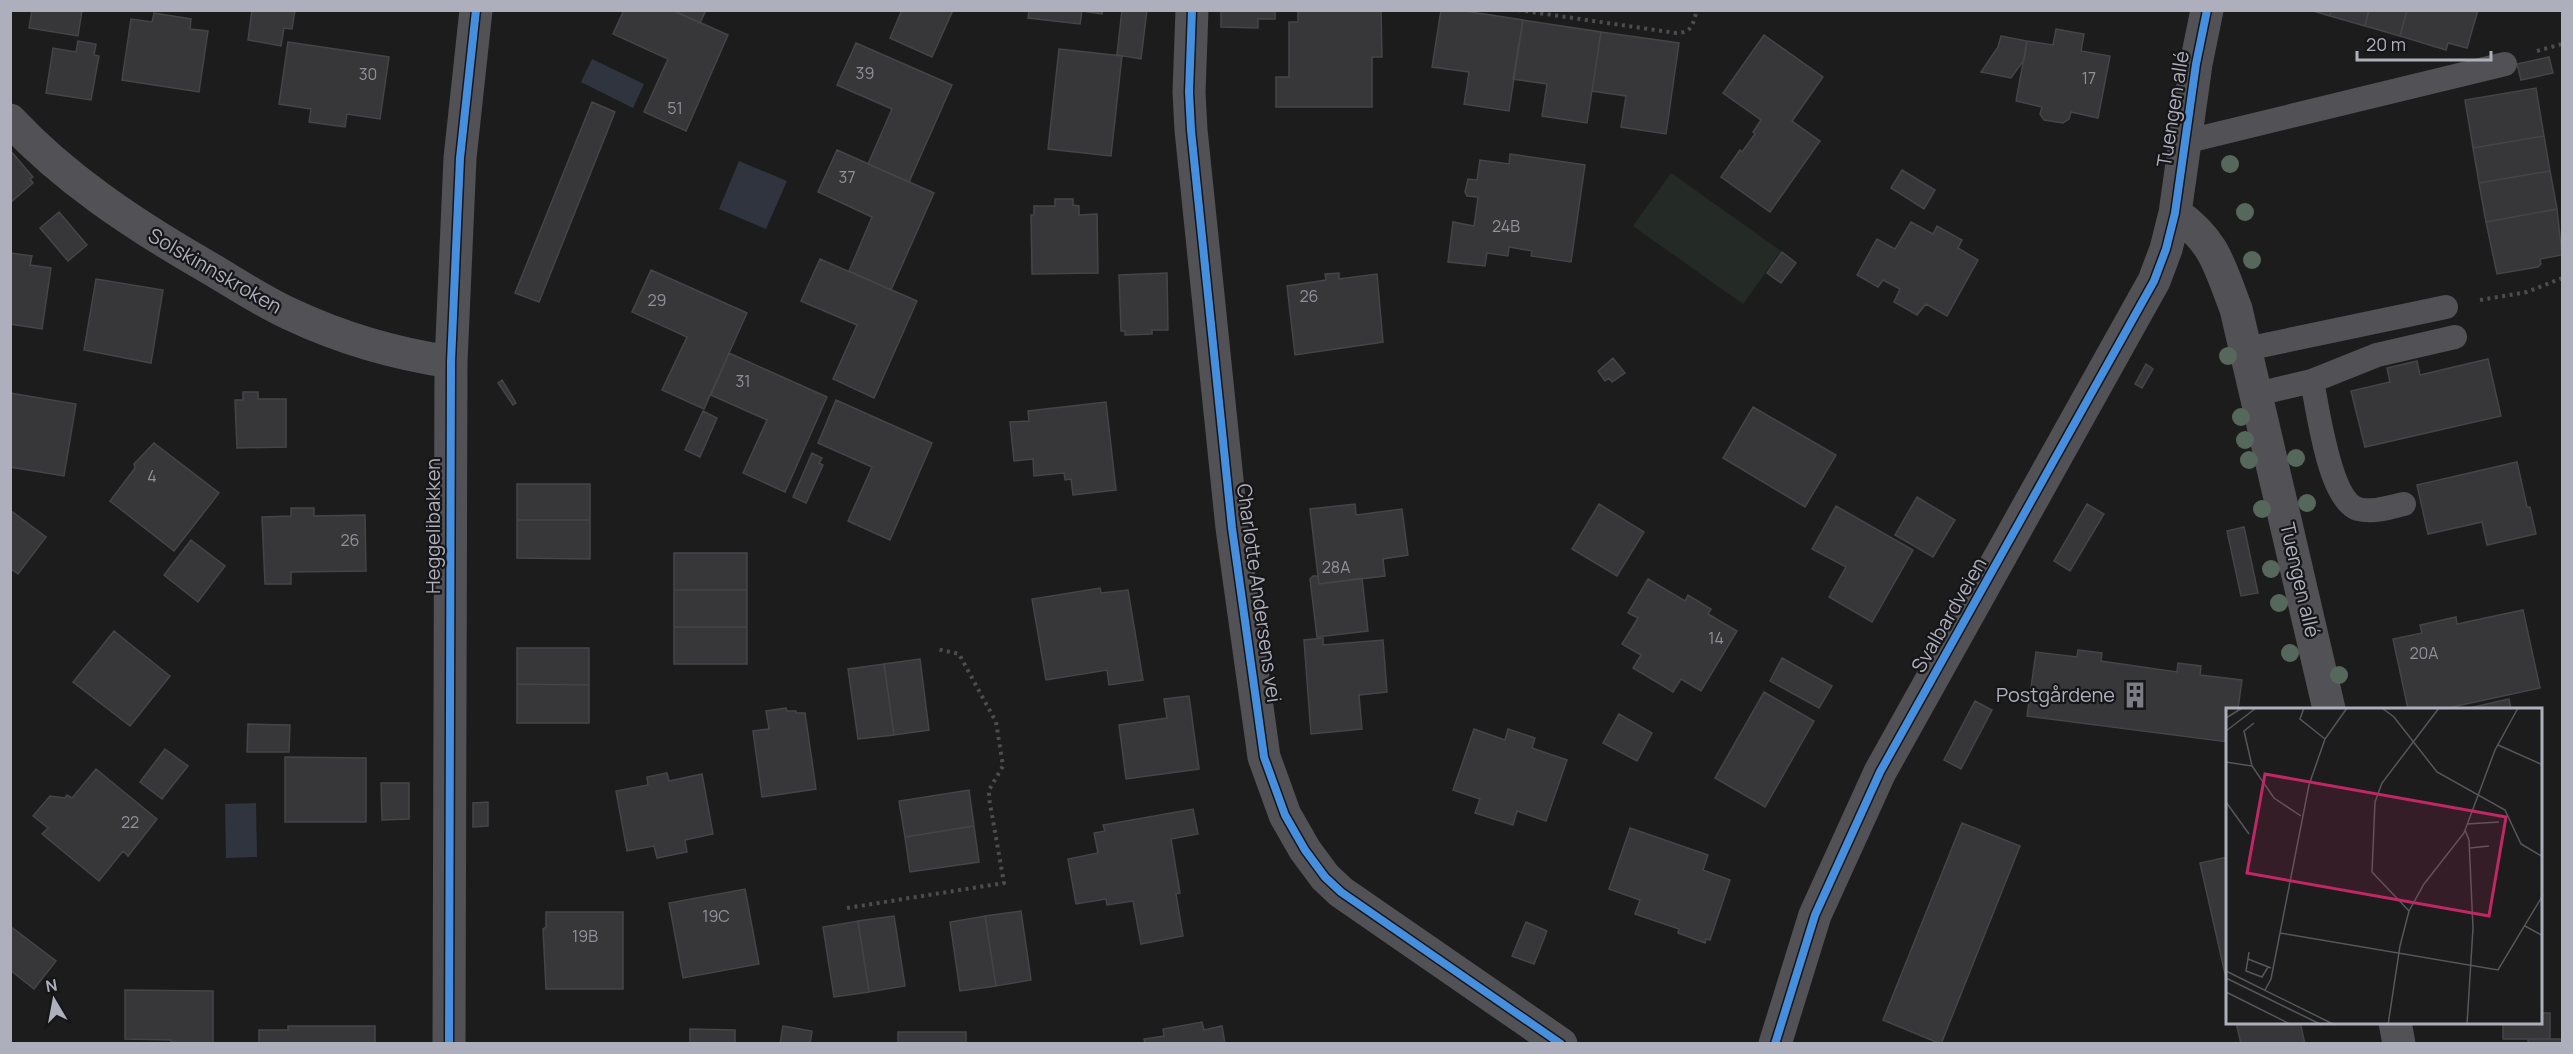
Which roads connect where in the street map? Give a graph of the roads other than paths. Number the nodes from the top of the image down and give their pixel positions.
1 (476, 10) edge
2 (1192, 10) edge
3 (2207, 10) edge
4 (2505, 64) dead end
5 (10, 120) edge
6 (2184, 142) junction
7 (2175, 213) junction
8 (2446, 307) road end
9 (2455, 337) dead end
10 (2246, 349) junction
11 (452, 362) junction
12 (2312, 381) junction
13 (2257, 393) junction
14 (2404, 504) dead end
15 (2329, 708) edge
16 (2395, 1024) edge
17 (449, 1044) edge
18 (1561, 1044) edge
19 (1775, 1044) edge
20 (2399, 1044) edge

1 - 11 street, Heggelibakken
2 - 18 street, Charlotte Andersens vei
3 - 6 street, Tuengen allé
4 - 6 lane
5 - 11 street, Solskinnskroken
6 - 7 street, Tuengen allé
7 - 10 street, Tuengen allé
7 - 19 street, Svalbardveien
8 - 10 lane
9 - 12 lane
10 - 13 street, Tuengen allé
11 - 17 street, Heggelibakken
12 - 13 lane
12 - 14 lane
13 - 15 street, Tuengen allé
16 - 20 street

